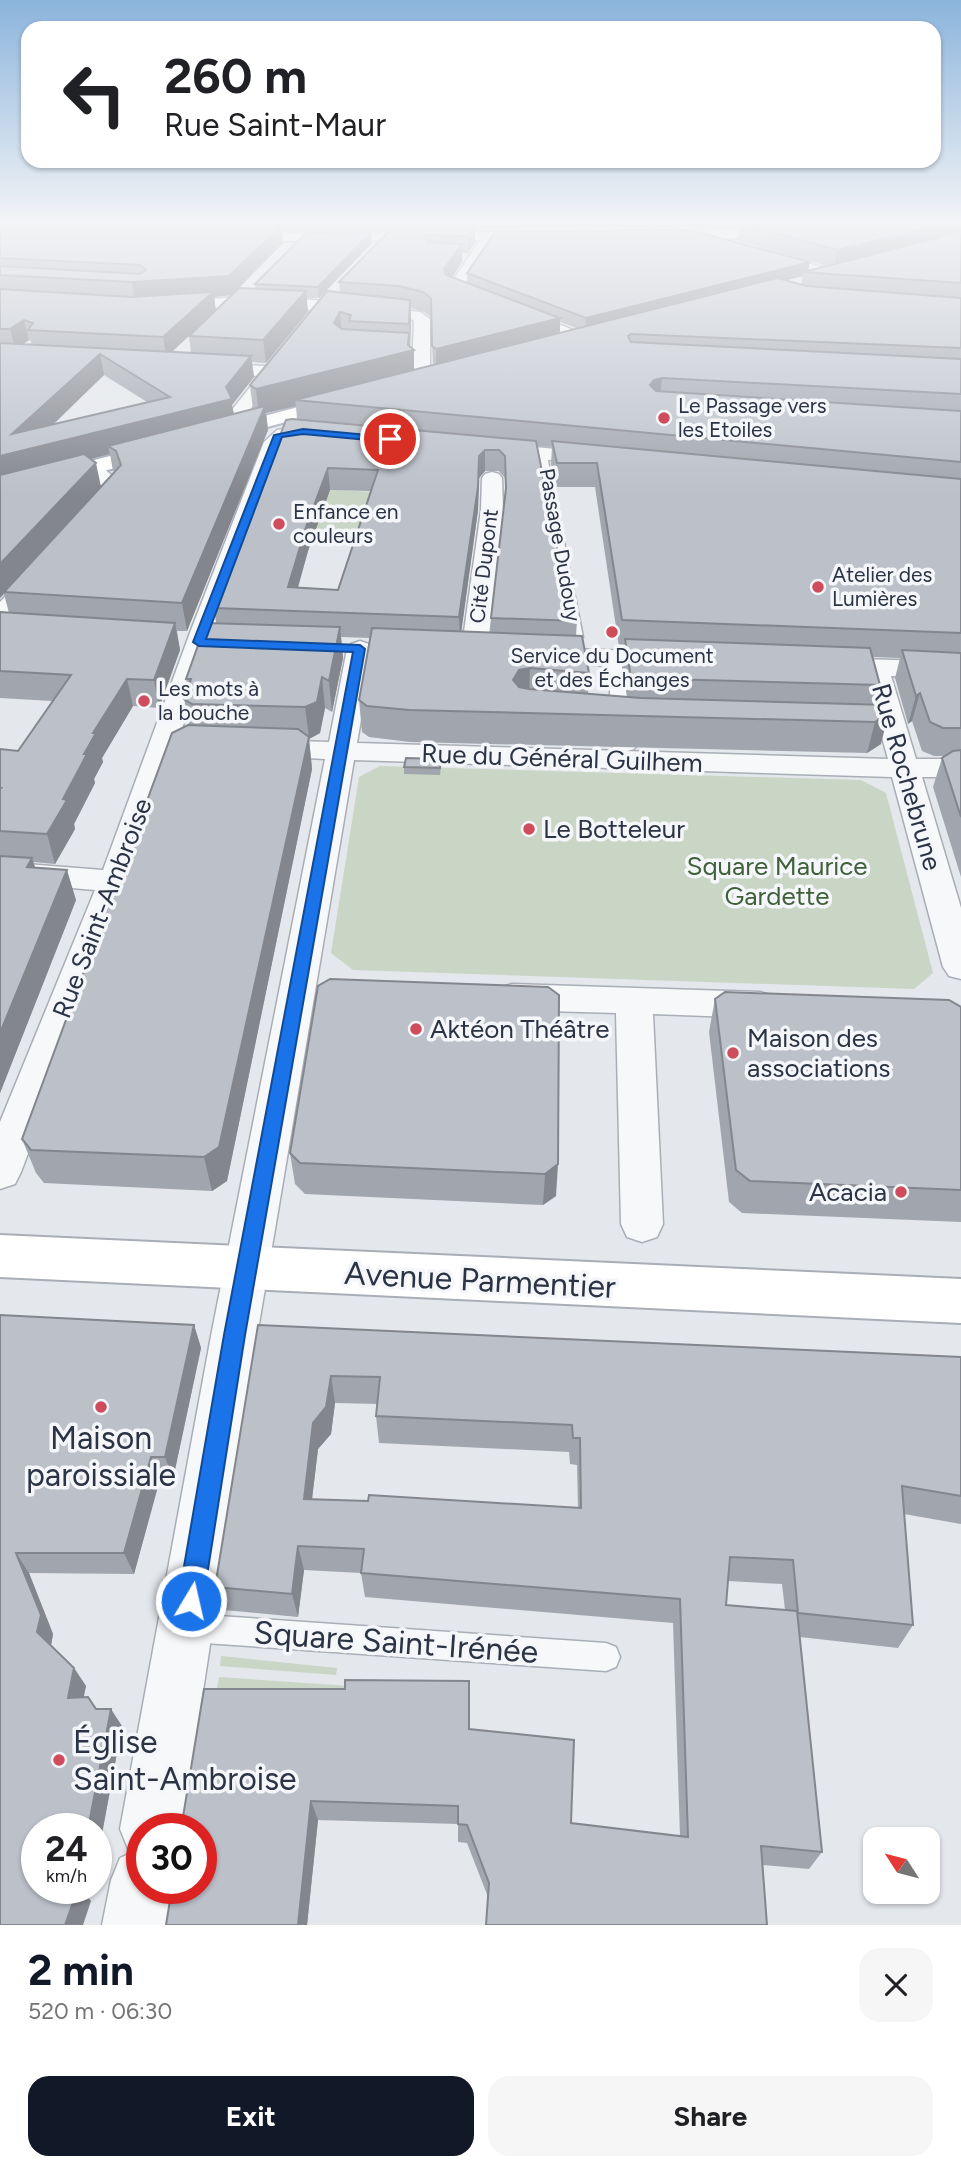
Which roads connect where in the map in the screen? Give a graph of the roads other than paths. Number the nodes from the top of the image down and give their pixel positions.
1 (318, 315) edge
2 (408, 315) edge
3 (526, 315) edge
4 (314, 319) edge
5 (590, 337) joint
6 (291, 346) edge
7 (546, 348) edge
8 (183, 366) edge
9 (271, 371) junction
10 (439, 376) joint
11 (405, 384) edge
12 (365, 395) edge
13 (258, 424) junction
14 (354, 436) edge
15 (478, 448) edge
16 (547, 454) junction
17 (623, 462) edge
18 (90, 467) junction
19 (492, 478) edge
20 (0, 491) edge
21 (79, 529) edge
22 (53, 558) edge
23 (5, 626) edge
24 (577, 647) junction
25 (359, 649) dead end
26 (623, 659) junction
27 (690, 661) edge
28 (809, 665) edge
29 (876, 668) junction
30 (961, 670) edge
31 (610, 717) junction
32 (652, 719) edge
33 (859, 725) edge
34 (892, 726) junction
35 (237, 748) edge
36 (341, 752) junction
37 (624, 759) junction
38 (904, 768) junction
39 (961, 768) edge
40 (0, 872) edge
41 (115, 881) junction
42 (961, 967) edge
43 (480, 995) edge
44 (634, 1001) junction
45 (800, 1006) edge
46 (0, 1172) edge
47 (642, 1223) dead end
48 (0, 1256) edge
49 (248, 1266) junction
50 (961, 1301) edge
51 (186, 1628) junction
52 (606, 1657) dead end
53 (154, 1813) edge
54 (138, 1904) edge
55 (134, 1925) edge

1 - 4 street
2 - 10 street
3 - 5 street
5 - 7 main road
6 - 9 street
8 - 9 street
9 - 13 street
10 - 11 main road
12 - 13 main road
13 - 18 main road
14 - 41 street, Rue Saint-Ambroise
15 - 16 street
16 - 17 street
16 - 24 lane, Passage Dudouy
18 - 20 main road
18 - 21 street
19 - 24 street, Cité Dupont
22 - 23 street
24 - 26 street
25 - 36 street
26 - 27 street
26 - 31 street
28 - 29 street
29 - 30 street
29 - 34 street, Rue Rochebrune
31 - 32 street
31 - 37 street
33 - 34 street
34 - 38 street, Rue Rochebrune
35 - 36 street, Rue du Général Guilhem
36 - 37 street, Rue du Général Guilhem
36 - 49 street
37 - 38 street, Rue du Général Guilhem
38 - 39 street, Rue du Général Guilhem
38 - 42 street, Rue Rochebrune
40 - 41 street
41 - 46 street, Rue Saint-Ambroise
43 - 44 street
44 - 45 street
44 - 47 street
48 - 49 main road, Avenue Parmentier
49 - 50 main road, Avenue Parmentier
49 - 51 street
51 - 52 lane, Square Saint-Irénée
51 - 53 street
54 - 55 street

